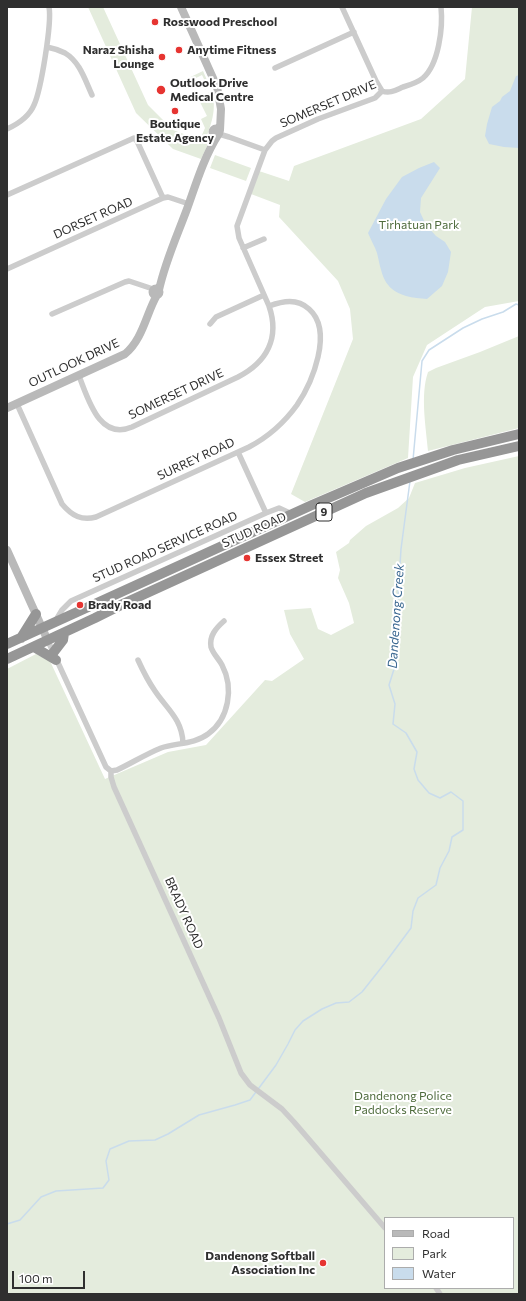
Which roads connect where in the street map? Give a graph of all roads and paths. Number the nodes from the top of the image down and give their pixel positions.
1 (49, 7) edge
2 (181, 7) edge
3 (342, 7) edge
4 (441, 7) edge
5 (354, 32) junction
6 (46, 47) junction
7 (275, 68) dead end
8 (382, 91) junction
9 (92, 95) dead end
10 (7, 129) edge
11 (217, 132) junction
12 (265, 150) junction
13 (7, 195) edge
14 (163, 198) junction
15 (189, 204) junction
16 (264, 239) dead end
17 (243, 248) junction
18 (7, 269) edge
19 (155, 291) junction
20 (264, 295) junction
21 (269, 306) junction
22 (52, 314) dead end
23 (210, 324) dead end
24 (79, 376) junction
25 (17, 404) junction
26 (7, 408) edge
27 (519, 434) edge
28 (519, 446) edge
29 (238, 452) junction
30 (266, 513) junction
31 (292, 515) junction
32 (7, 550) edge
33 (35, 612) junction
34 (224, 621) dead end
35 (54, 622) junction
36 (42, 628) junction
37 (64, 633) junction
38 (21, 638) junction
39 (48, 640) junction
40 (7, 644) edge
41 (34, 647) junction
42 (55, 656) junction
43 (7, 659) edge
44 (138, 660) dead end
45 (183, 743) junction
46 (111, 771) junction
47 (384, 1227) edge

1 - 6 street
2 - 11 street, OUTLOOK DRIVE
3 - 5 street
4 - 8 street, SOMERSET DRIVE
5 - 7 street
5 - 8 street
6 - 9 street
6 - 10 street
8 - 12 street, SOMERSET DRIVE
11 - 12 street
11 - 15 street, OUTLOOK DRIVE
12 - 17 street, SOMERSET DRIVE
13 - 14 street
14 - 15 street
14 - 18 street, DORSET ROAD
15 - 19 street, OUTLOOK DRIVE
16 - 17 street
17 - 20 street, SOMERSET DRIVE
19 - 22 street
19 - 24 street, OUTLOOK DRIVE
20 - 21 street, SOMERSET DRIVE
20 - 23 street
21 - 24 street, SOMERSET DRIVE
21 - 29 street, SURREY ROAD
24 - 25 street, OUTLOOK DRIVE
25 - 26 street, OUTLOOK DRIVE
25 - 29 street, SURREY ROAD
27 - 31 highway, STUD ROAD / 9
28 - 37 highway, STUD ROAD / 9
29 - 30 street
30 - 31 street, STUD ROAD SERVICE ROAD
30 - 35 street, STUD ROAD SERVICE ROAD
31 - 35 highway, STUD ROAD / 9
32 - 33 street, BRADY ROAD
33 - 35 highway
33 - 36 street, BRADY ROAD
33 - 38 highway
34 - 45 street
35 - 36 highway, STUD ROAD / 9
36 - 38 highway, STUD ROAD / 9
36 - 39 street, BRADY ROAD
37 - 39 highway, STUD ROAD / 9
37 - 42 highway
38 - 40 highway, STUD ROAD / 9
39 - 41 highway, STUD ROAD / 9
39 - 42 street, BRADY ROAD
41 - 42 highway
41 - 43 highway, STUD ROAD / 9
42 - 46 street, BRADY ROAD
44 - 45 street
45 - 46 street
46 - 47 street, BRADY ROAD

